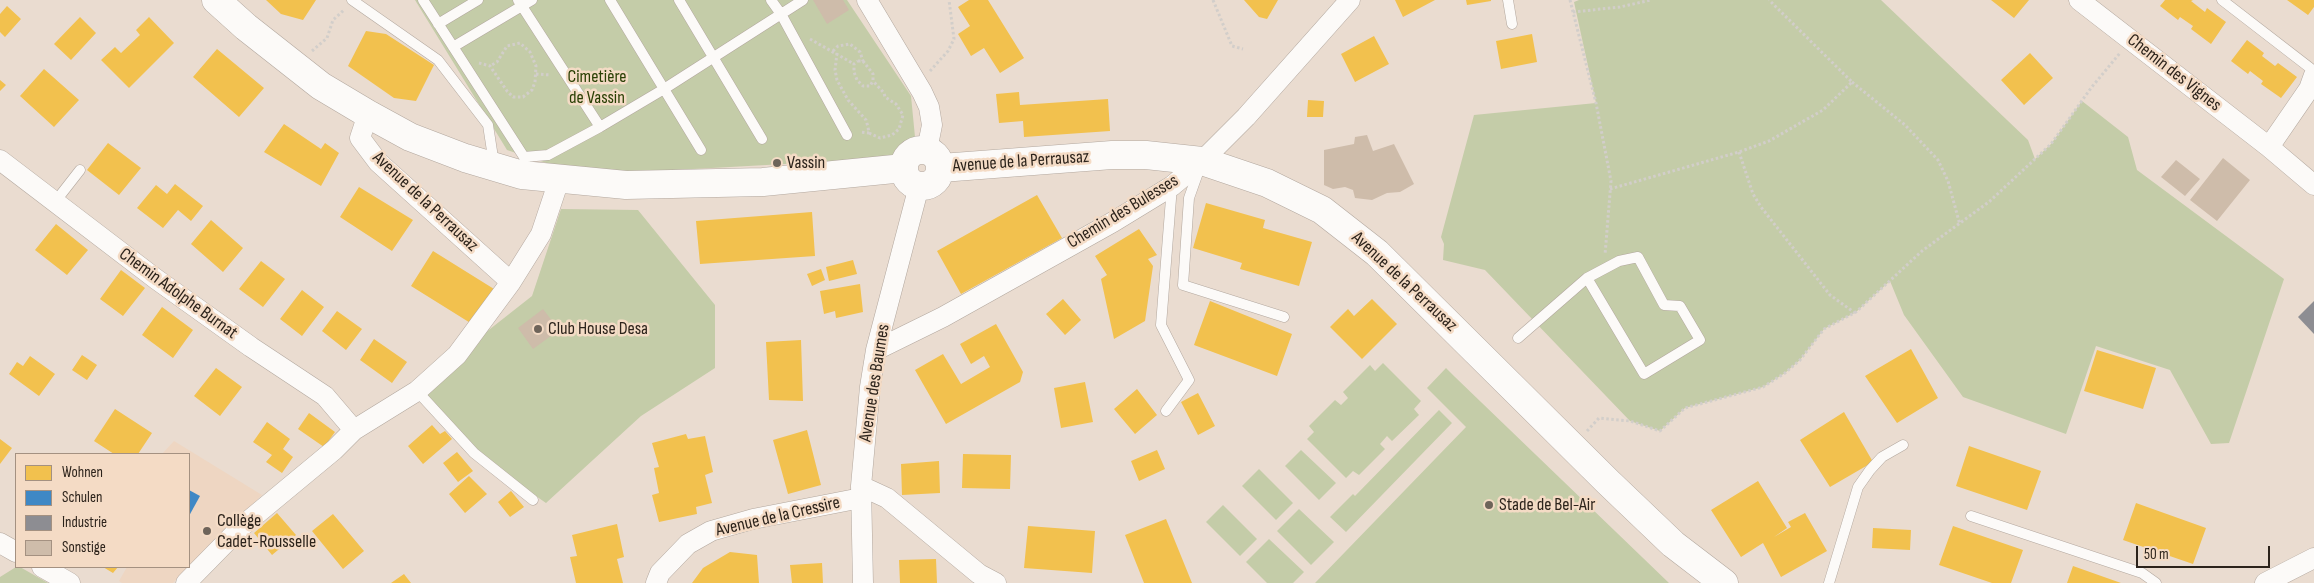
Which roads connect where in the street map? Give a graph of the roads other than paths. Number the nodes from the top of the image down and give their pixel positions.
1 (216, 0) edge
2 (423, 0) edge
3 (478, 0) edge
4 (532, 0) edge
5 (610, 0) edge
6 (680, 0) edge
7 (771, 0) edge
8 (803, 0) edge
9 (867, 0) edge
10 (1350, 0) edge
11 (1508, 0) edge
12 (2079, 0) edge
13 (2222, 0) edge
14 (353, 1) edge
15 (520, 3) edge
16 (781, 14) junction
17 (438, 24) junction
18 (1512, 24) dead end
19 (453, 48) junction
20 (715, 58) junction
21 (2314, 71) edge
22 (2314, 75) edge
23 (664, 89) junction
24 (368, 114) junction
25 (600, 126) junction
26 (847, 135) road end
27 (762, 139) dead end
28 (2270, 147) junction
29 (701, 150) dead end
30 (934, 159) junction
31 (0, 160) edge
32 (1202, 161) junction
33 (523, 166) junction
34 (494, 167) junction
35 (80, 170) dead end
36 (911, 177) junction
37 (559, 180) junction
38 (2314, 185) edge
39 (1172, 186) junction
40 (55, 202) junction
41 (1587, 278) junction
42 (511, 282) junction
43 (1284, 317) dead end
44 (1518, 338) dead end
45 (876, 350) junction
46 (417, 391) junction
47 (1166, 411) dead end
48 (354, 430) junction
49 (1903, 445) dead end
50 (861, 492) junction
51 (533, 500) dead end
52 (1971, 516) dead end
53 (0, 543) edge
54 (15, 551) edge
55 (2314, 558) edge
56 (44, 568) edge
57 (70, 583) edge
58 (186, 583) edge
59 (656, 583) edge
60 (863, 583) edge
61 (996, 583) edge
62 (1724, 583) edge
63 (1829, 583) edge
64 (2156, 583) edge
65 (2265, 583) edge

1 - 24 street, Avenue de la Perrausaz
2 - 17 lane
3 - 17 lane
4 - 15 lane
5 - 23 lane
6 - 20 lane
7 - 16 lane
8 - 16 lane
9 - 30 street
10 - 32 street, Chemin des Bulesses
11 - 18 lane
12 - 28 street, Chemin des Vignes
13 - 21 lane
14 - 34 lane
15 - 19 lane
15 - 25 lane
16 - 20 lane
16 - 26 lane
17 - 19 lane
19 - 33 lane
20 - 23 lane
20 - 27 lane
22 - 28 street
23 - 25 lane
23 - 29 lane
24 - 34 street, Avenue de la Perrausaz
24 - 42 street, Avenue de la Perrausaz
25 - 33 lane
28 - 38 street, Chemin des Vignes
30 - 32 street, Avenue de la Perrausaz
30 - 36 street
31 - 40 street, Chemin Adolphe Burnat
32 - 39 street, Chemin des Bulesses
32 - 43 lane
32 - 62 street, Avenue de la Perrausaz
33 - 34 street, Avenue de la Perrausaz
33 - 37 street, Avenue de la Perrausaz
35 - 40 lane
36 - 37 street, Avenue de la Perrausaz
36 - 45 street, Avenue des Baumes
37 - 42 street
39 - 45 street, Chemin des Bulesses
39 - 47 lane
40 - 48 street, Chemin Adolphe Burnat
41 - 41 lane
41 - 44 lane
42 - 46 street
45 - 50 street, Avenue des Baumes
46 - 48 street
46 - 51 lane
48 - 58 street
49 - 63 lane
50 - 59 street, Avenue de la Cressire
50 - 60 street, Avenue des Baumes
50 - 61 street
52 - 64 lane
53 - 54 street
55 - 65 street
56 - 57 street

